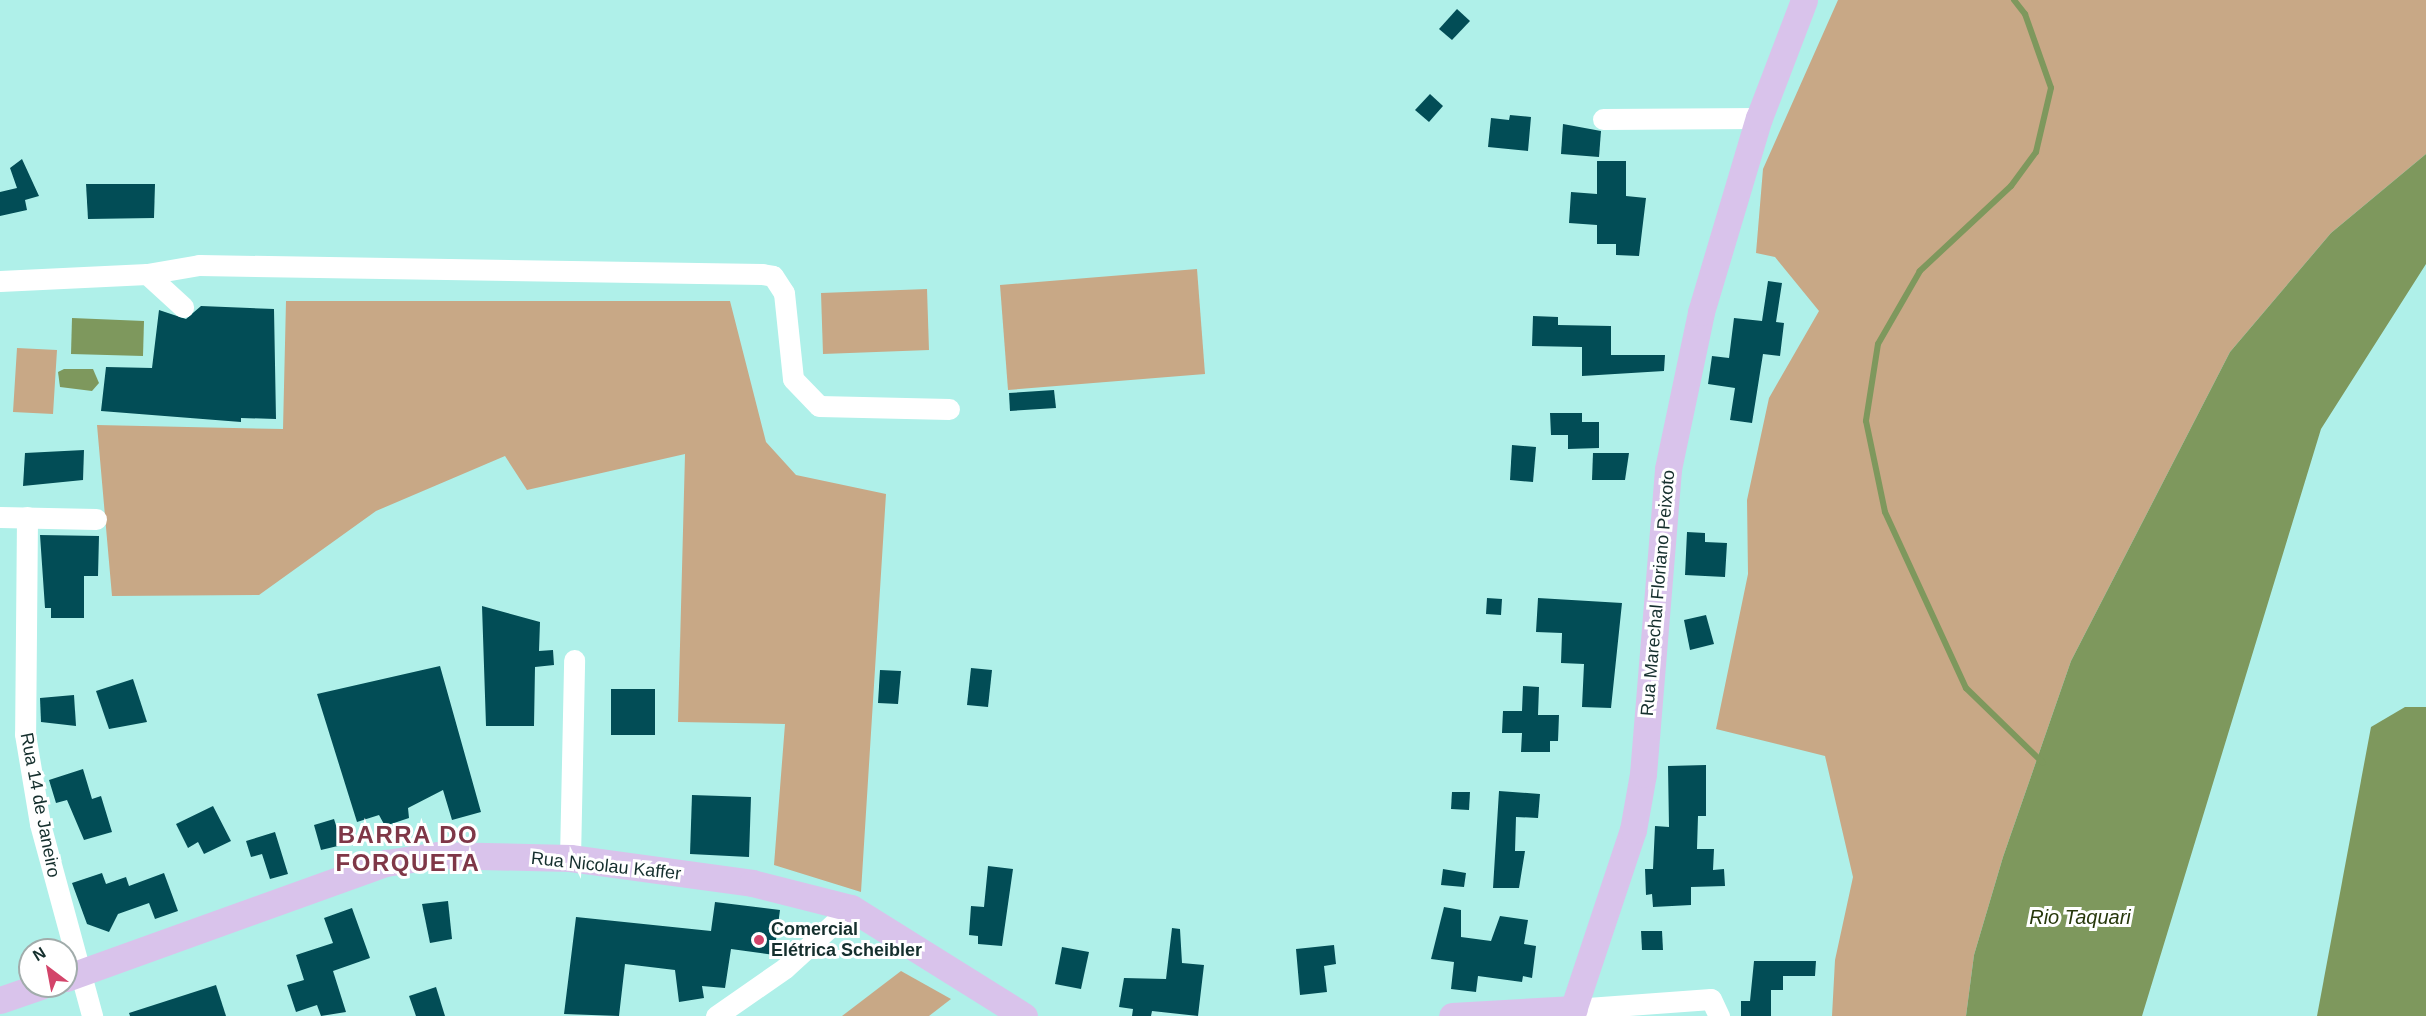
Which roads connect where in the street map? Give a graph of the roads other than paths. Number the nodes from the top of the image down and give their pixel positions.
1 (1804, 0) edge
2 (1759, 117) junction
3 (1603, 119) dead end
4 (147, 274) junction
5 (0, 281) edge
6 (183, 306) dead end
7 (949, 409) dead end
8 (0, 517) edge
9 (27, 517) junction
10 (96, 519) dead end
11 (574, 660) dead end
12 (570, 858) junction
13 (851, 908) junction
14 (64, 938) edge
15 (78, 974) edge
16 (78, 988) edge
17 (18, 994) edge
18 (0, 1000) edge
19 (1572, 1012) edge
20 (1719, 1012) edge
21 (92, 1016) edge
22 (716, 1016) edge
23 (1024, 1016) edge
24 (1452, 1016) edge

1 - 2 main road, Rua Marechal Floriano Peixoto
2 - 3 street
2 - 19 main road, Rua Marechal Floriano Peixoto
4 - 5 street
4 - 6 street
4 - 7 street
8 - 9 street
9 - 10 street
9 - 14 street, Rua 14 de Janeiro
11 - 12 street
12 - 13 main road, Rua Nicolau Kaffer
12 - 15 main road, Rua Nicolau Kaffer
13 - 22 street
13 - 23 main road, Rua Nicolau Kaffer
16 - 21 street, Rua 14 de Janeiro
17 - 18 main road
19 - 20 street
19 - 24 main road

